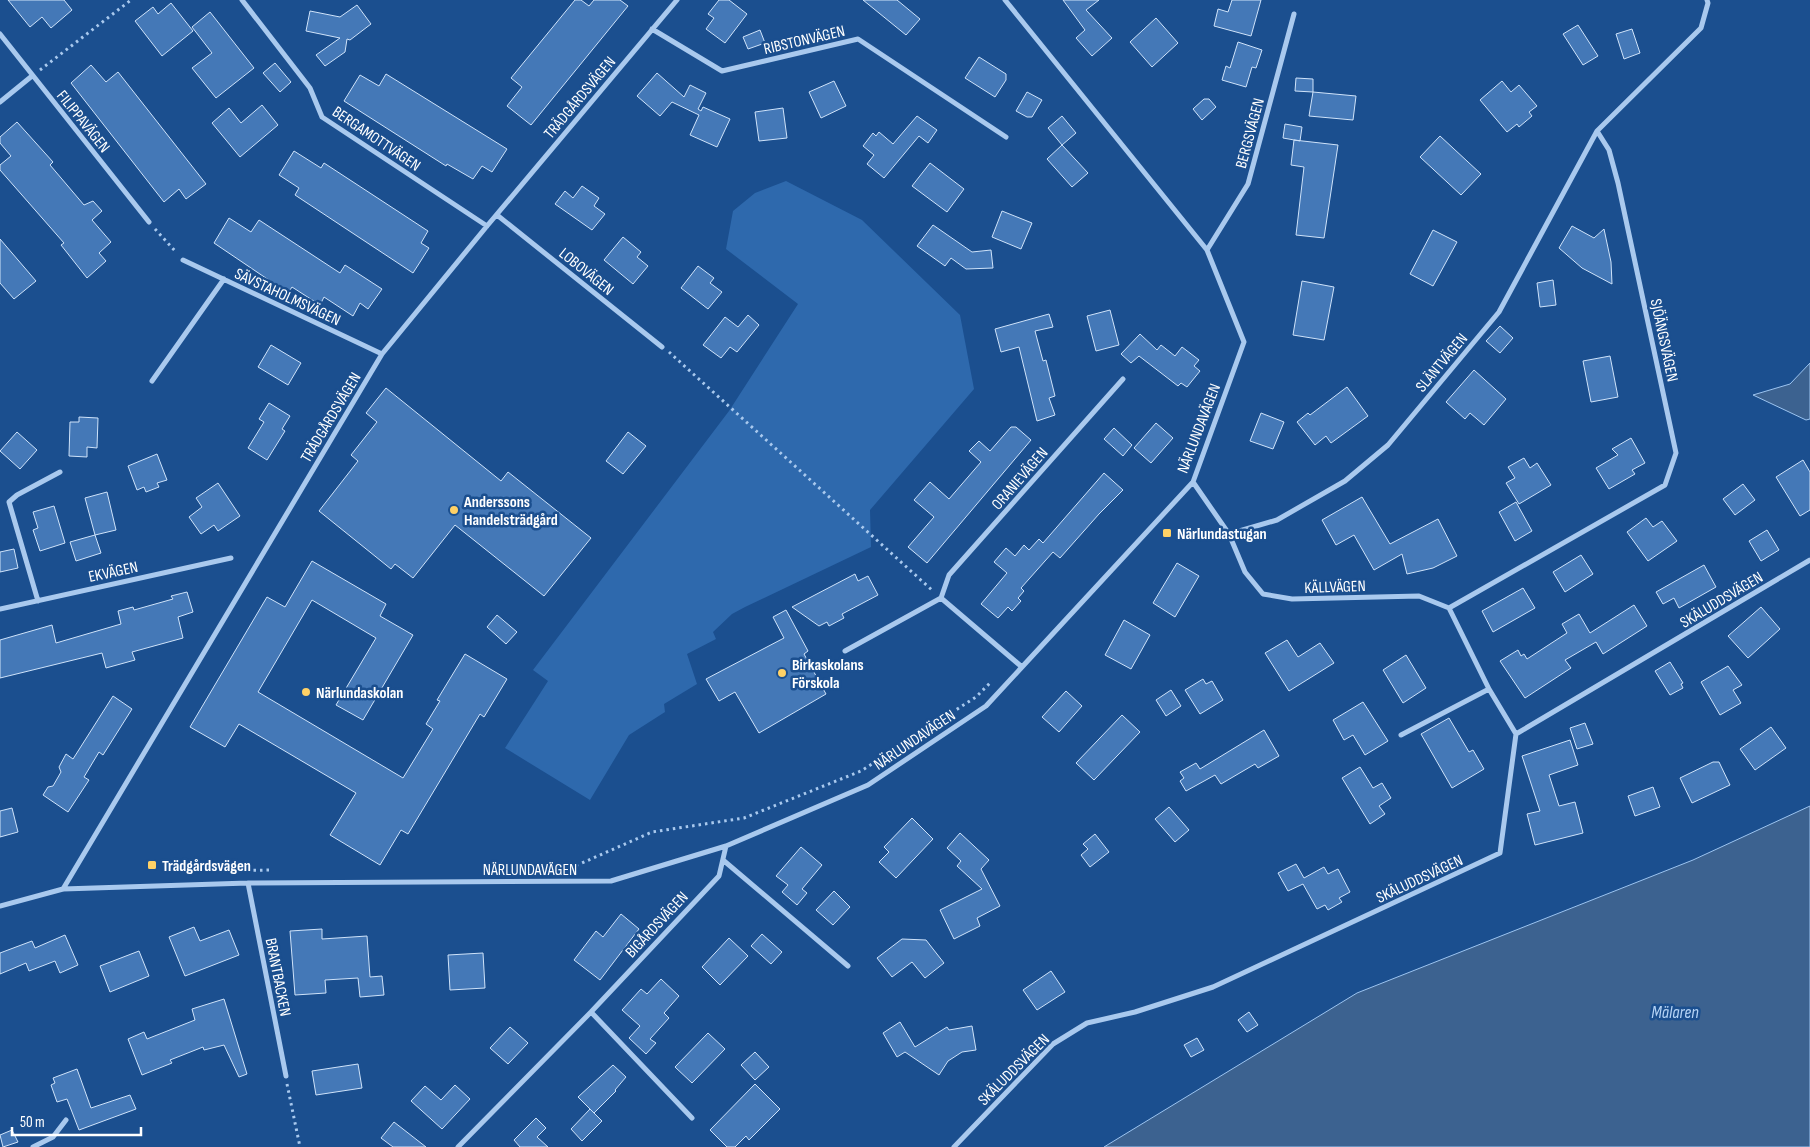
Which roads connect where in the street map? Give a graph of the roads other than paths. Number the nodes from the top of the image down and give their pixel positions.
1 (242, 0) edge
2 (677, 0) edge
3 (1005, 0) edge
4 (1707, 0) edge
5 (1294, 14) dead end
6 (652, 29) junction
7 (0, 34) edge
8 (32, 76) junction
9 (0, 102) edge
10 (1597, 132) junction
11 (1006, 137) dead end
12 (497, 214) junction
13 (149, 222) road end
14 (487, 226) junction
15 (1207, 250) junction
16 (183, 260) road end
17 (224, 279) junction
18 (662, 346) road end
19 (382, 354) junction
20 (1123, 379) dead end
21 (152, 381) dead end
22 (60, 472) dead end
23 (1193, 482) junction
24 (1229, 534) junction
25 (231, 558) dead end
26 (1810, 560) edge
27 (941, 598) junction
28 (38, 600) junction
29 (1449, 608) junction
30 (0, 609) edge
31 (845, 650) dead end
32 (1022, 667) junction
33 (1489, 689) junction
34 (1516, 734) junction
35 (1402, 735) dead end
36 (726, 846) junction
37 (723, 860) junction
38 (248, 883) junction
39 (63, 889) junction
40 (0, 906) edge
41 (848, 966) dead end
42 (590, 1012) junction
43 (286, 1076) road end
44 (692, 1118) dead end
45 (66, 1120) dead end
46 (33, 1147) edge
47 (458, 1147) edge
48 (954, 1147) edge

1 - 14 street, BERGAMOTTVÄGEN
2 - 6 street, TRÄDGÅRDSVÄGEN
3 - 15 street, NÄRLUNDAVÄGEN
4 - 10 street
5 - 15 street, BERGSVÄGEN
6 - 11 street, RIBSTONVÄGEN
6 - 12 street, TRÄDGÅRDSVÄGEN
7 - 8 street, FILIPPAVÄGEN
8 - 9 street
8 - 13 street, FILIPPAVÄGEN
10 - 24 street, SLÄNTVÄGEN
10 - 29 street, SJÖÄNGSVÄGEN
12 - 14 street, TRÄDGÅRDSVÄGEN
12 - 18 street, LOBOVÄGEN
14 - 19 street, TRÄDGÅRDSVÄGEN
15 - 23 street, NÄRLUNDAVÄGEN
16 - 17 street, SÄVSTAHOLMSVÄGEN
17 - 19 street, SÄVSTAHOLMSVÄGEN
17 - 21 street
19 - 39 street, TRÄDGÅRDSVÄGEN
20 - 27 street, ORANIEVÄGEN
22 - 28 street
23 - 24 street, KÄLLVÄGEN
23 - 32 street, NÄRLUNDAVÄGEN
24 - 29 street, KÄLLVÄGEN
25 - 28 street, EKVÄGEN
26 - 34 street, SKÄLUDDSVÄGEN
27 - 31 street
27 - 32 street
28 - 30 street, EKVÄGEN
29 - 33 street
32 - 36 street, NÄRLUNDAVÄGEN
33 - 34 street
33 - 35 street
34 - 48 street, SKÄLUDDSVÄGEN
36 - 37 street, BIGÅRDSVÄGEN
36 - 38 street, NÄRLUNDAVÄGEN
37 - 41 street
37 - 42 street, BIGÅRDSVÄGEN
38 - 39 street, NÄRLUNDAVÄGEN
38 - 43 street, BRANTBACKEN
39 - 40 street, NÄRLUNDAVÄGEN
42 - 44 street
42 - 47 street, BIGÅRDSVÄGEN
45 - 46 street

